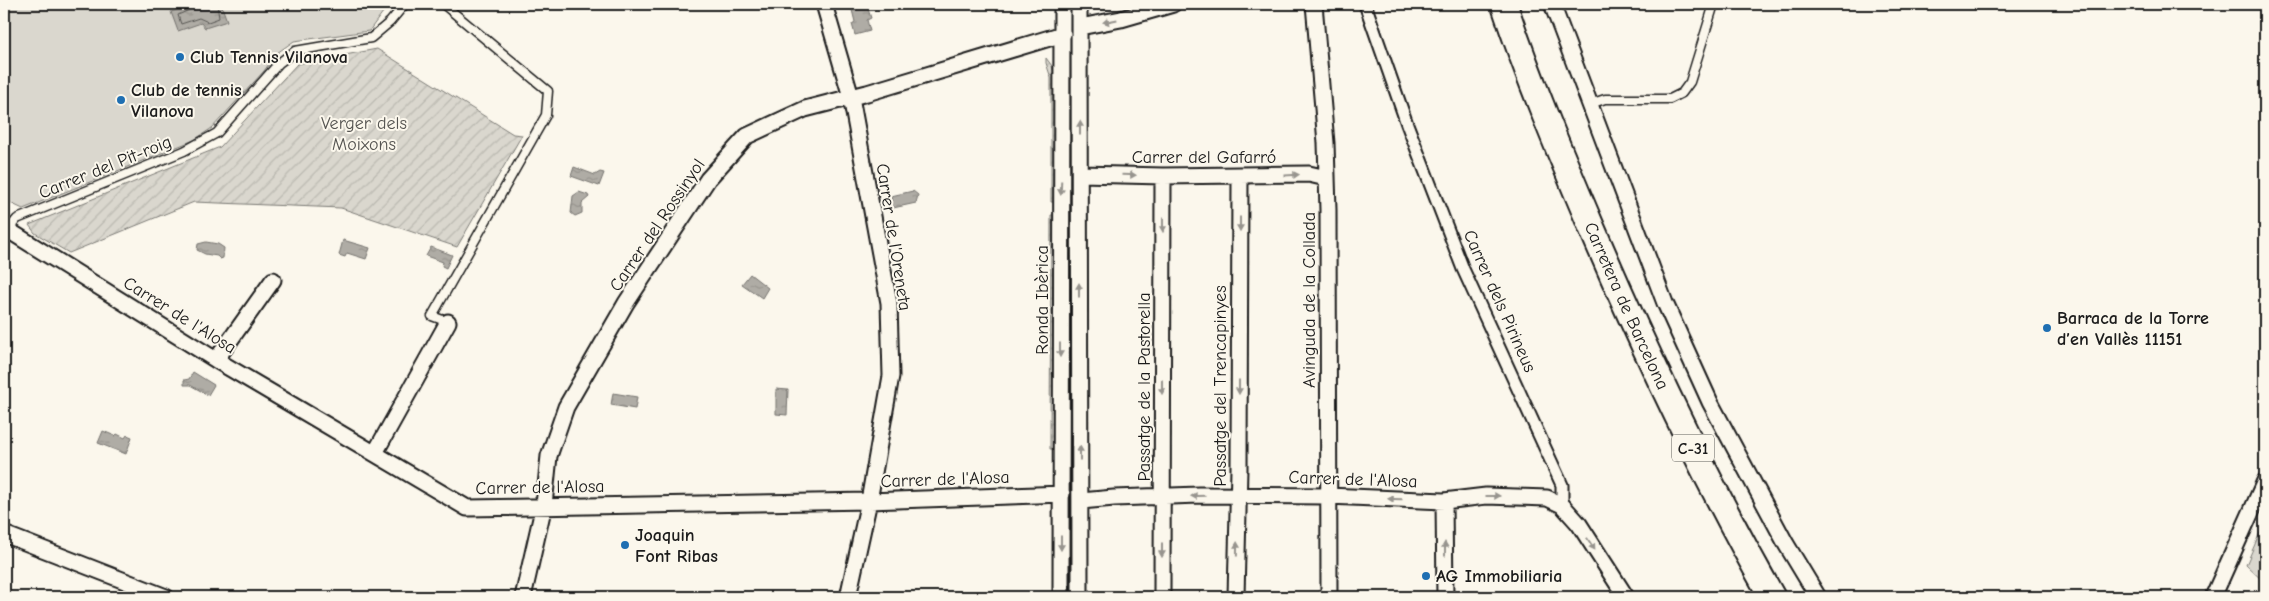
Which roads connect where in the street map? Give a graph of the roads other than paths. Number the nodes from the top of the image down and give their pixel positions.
1 (404, 4) edge
2 (443, 4) edge
3 (824, 4) edge
4 (1062, 4) edge
5 (1079, 4) edge
6 (1173, 4) edge
7 (1314, 4) edge
8 (1365, 4) edge
9 (1504, 4) edge
10 (1552, 4) edge
11 (1714, 4) edge
12 (1080, 27) junction
13 (1063, 34) junction
14 (851, 97) junction
15 (1590, 104) junction
16 (1081, 174) junction
17 (1163, 176) junction
18 (1240, 176) junction
19 (1326, 178) junction
20 (5, 229) edge
21 (273, 280) dead end
22 (448, 322) joint
23 (216, 360) junction
24 (376, 453) junction
25 (2265, 481) edge
26 (1062, 494) junction
27 (1239, 495) junction
28 (1328, 496) junction
29 (1162, 497) junction
30 (869, 501) junction
31 (1081, 501) junction
32 (1444, 501) junction
33 (544, 505) junction
34 (1562, 505) junction
35 (4, 534) edge
36 (166, 597) edge
37 (523, 597) edge
38 (848, 597) edge
39 (1061, 597) edge
40 (1080, 597) edge
41 (1162, 597) edge
42 (1236, 597) edge
43 (1329, 597) edge
44 (1445, 597) edge
45 (1626, 597) edge
46 (1772, 597) edge
47 (1818, 597) edge
48 (2213, 597) edge

1 - 20 lane, Carrer del Pit-roig
2 - 22 lane
3 - 14 street, Carrer de l'Oreneta
4 - 13 street, Ronda Ibèrica
5 - 12 street
6 -> 12 street
7 - 19 street, Avinguda de la Collada
8 - 34 street, Carrer dels Pirineus
9 - 46 highway, Carretera de Barcelona / C-31
10 - 15 street
11 - 15 lane
16 -> 12 street
13 - 14 street, Carrer del Rossinyol
13 -> 26 street, Ronda Ibèrica
14 - 30 street, Carrer de l'Oreneta
14 - 33 street, Carrer del Rossinyol
15 - 47 street
16 -> 17 street, Carrer del Gafarró
31 -> 16 street
17 - 18 street, Carrer del Gafarró
17 -> 29 street, Passatge de la Pastorella
18 -> 19 street, Carrer del Gafarró
18 -> 27 street, Passatge del Trencapinyes
19 - 28 street, Avinguda de la Collada
20 - 23 street, Carrer de l'Alosa
21 - 23 street
22 - 24 street
23 - 24 street, Carrer de l'Alosa
24 - 33 street, Carrer de l'Alosa
25 - 48 street
26 - 30 street, Carrer de l'Alosa
26 -> 39 street, Ronda Ibèrica
27 - 28 street, Carrer de l'Alosa
27 -> 29 street, Carrer de l'Alosa
42 -> 27 street, Passatge del Trencapinyes
32 -> 28 street, Carrer de l'Alosa
28 - 43 street, Avinguda de la Collada
29 - 31 street, Carrer de l'Alosa
29 -> 41 street, Passatge de la Pastorella
30 - 33 street, Carrer de l'Alosa
30 - 38 street, Carrer de l'Oreneta
31 - 40 street
32 -> 34 street, Carrer de l'Alosa
44 -> 32 street
33 - 37 street, Carrer del Rossinyol
34 -> 45 street
35 - 36 street

